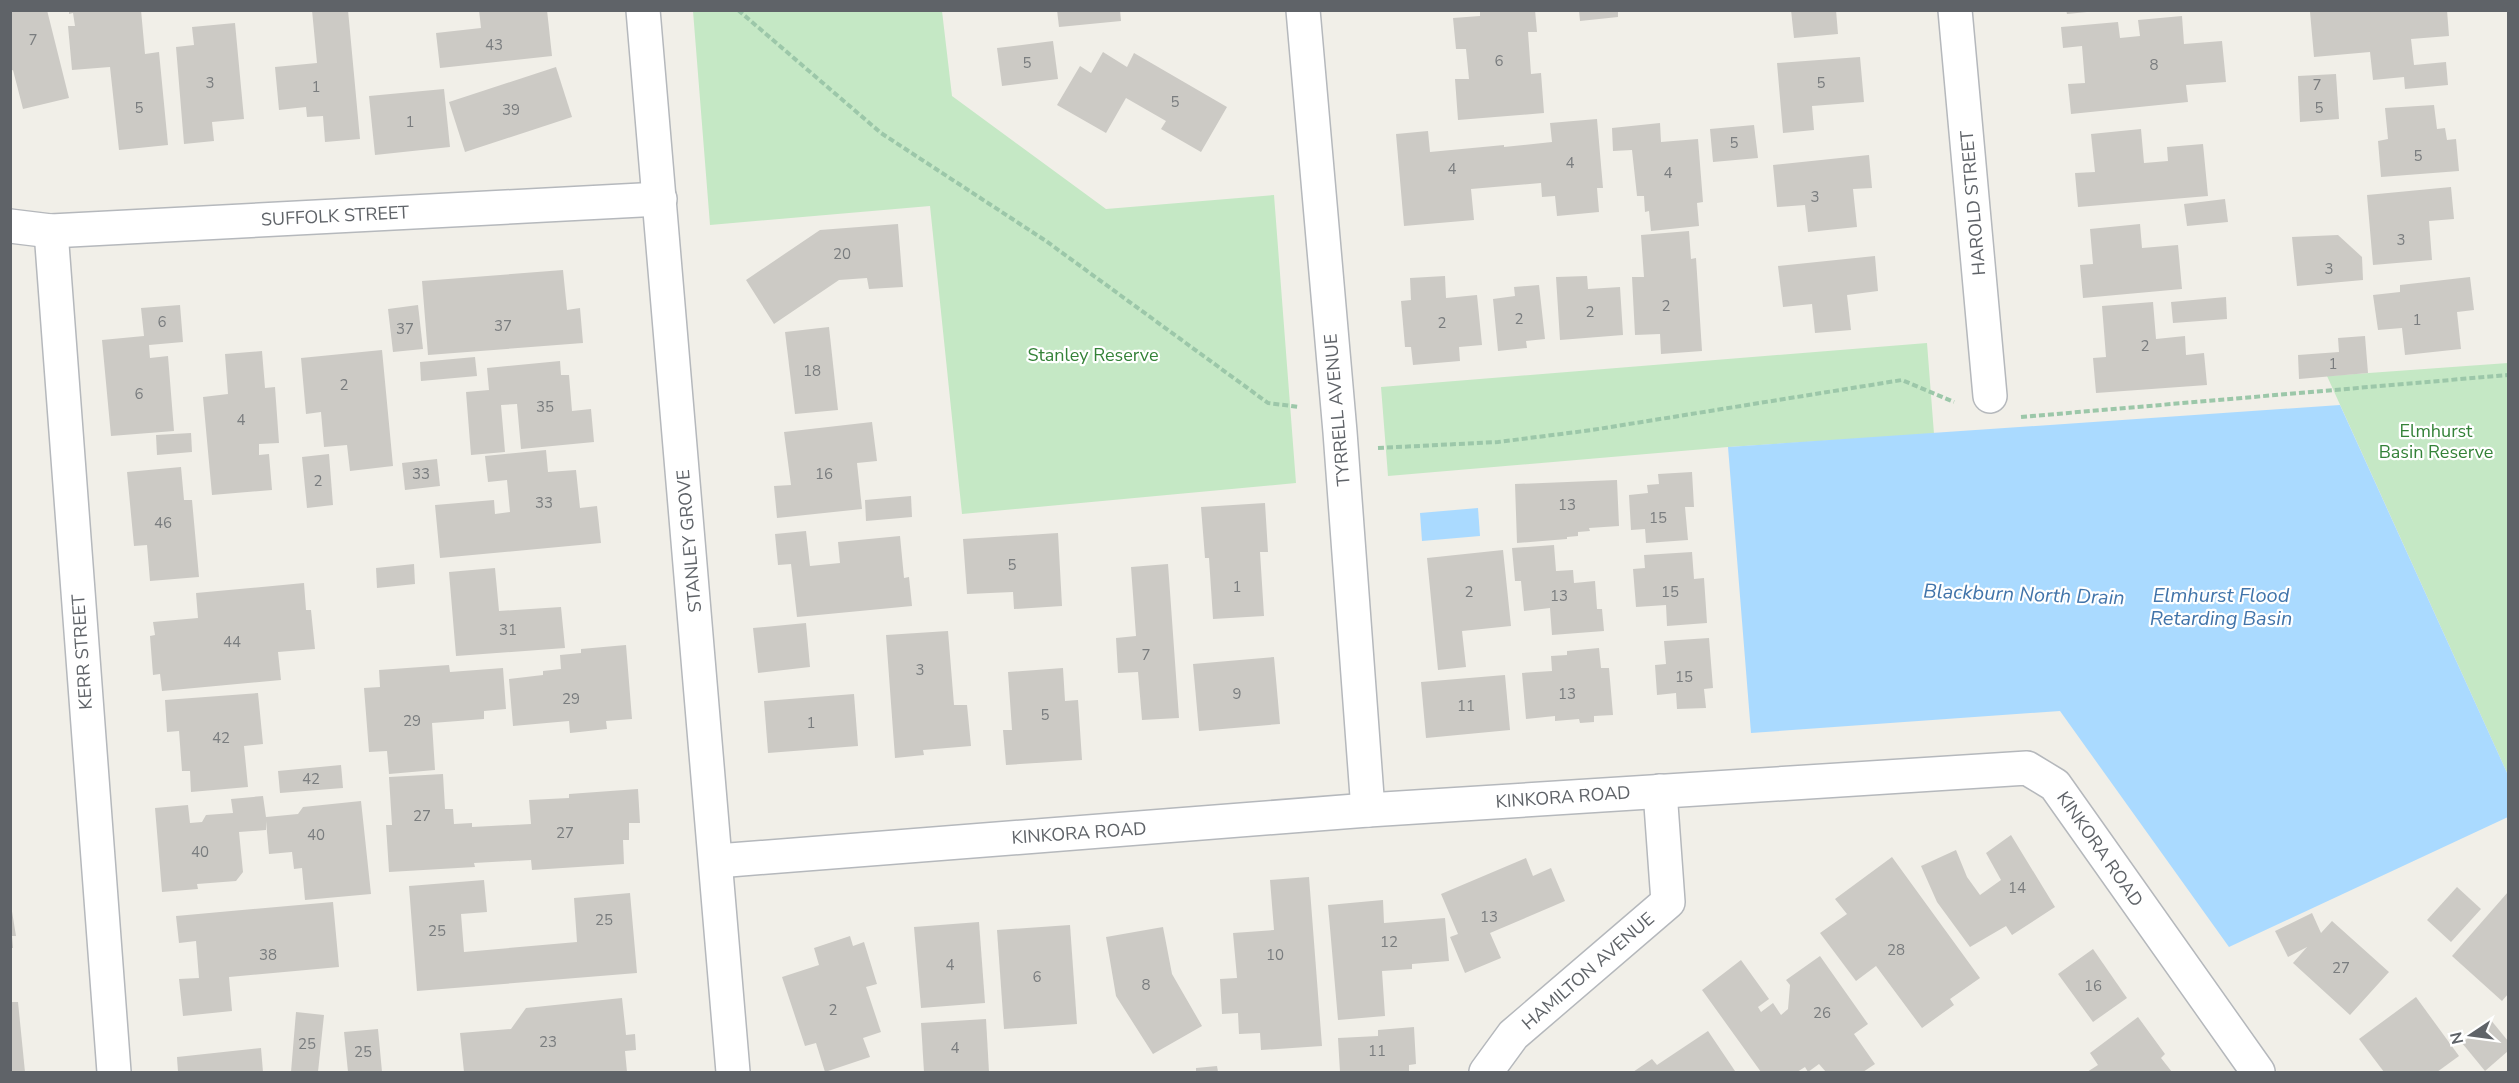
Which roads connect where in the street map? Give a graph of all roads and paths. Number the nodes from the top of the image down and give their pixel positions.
1 (643, 10) edge
2 (738, 10) edge
3 (1303, 10) edge
4 (1955, 10) edge
5 (660, 199) junction
6 (10, 226) edge
7 (51, 231) junction
8 (2508, 375) edge
9 (1989, 407) junction
10 (1340, 432) junction
11 (1660, 791) junction
12 (1368, 810) junction
13 (717, 861) junction
14 (114, 1072) edge
15 (733, 1072) edge
16 (1486, 1072) edge
17 (2258, 1072) edge

1 - 5 street, STANLEY GROVE
2 - 10 path
3 - 10 street, TYRRELL AVENUE
4 - 9 street, HAROLD STREET
5 - 7 street, SUFFOLK STREET
5 - 13 street, STANLEY GROVE
6 - 7 street, SUFFOLK STREET
7 - 14 street, KERR STREET
8 - 9 path
9 - 10 path
10 - 12 street, TYRRELL AVENUE
11 - 12 street, KINKORA ROAD
11 - 16 street, HAMILTON AVENUE
11 - 17 street, KINKORA ROAD
12 - 13 street, KINKORA ROAD
13 - 15 street, STANLEY GROVE

